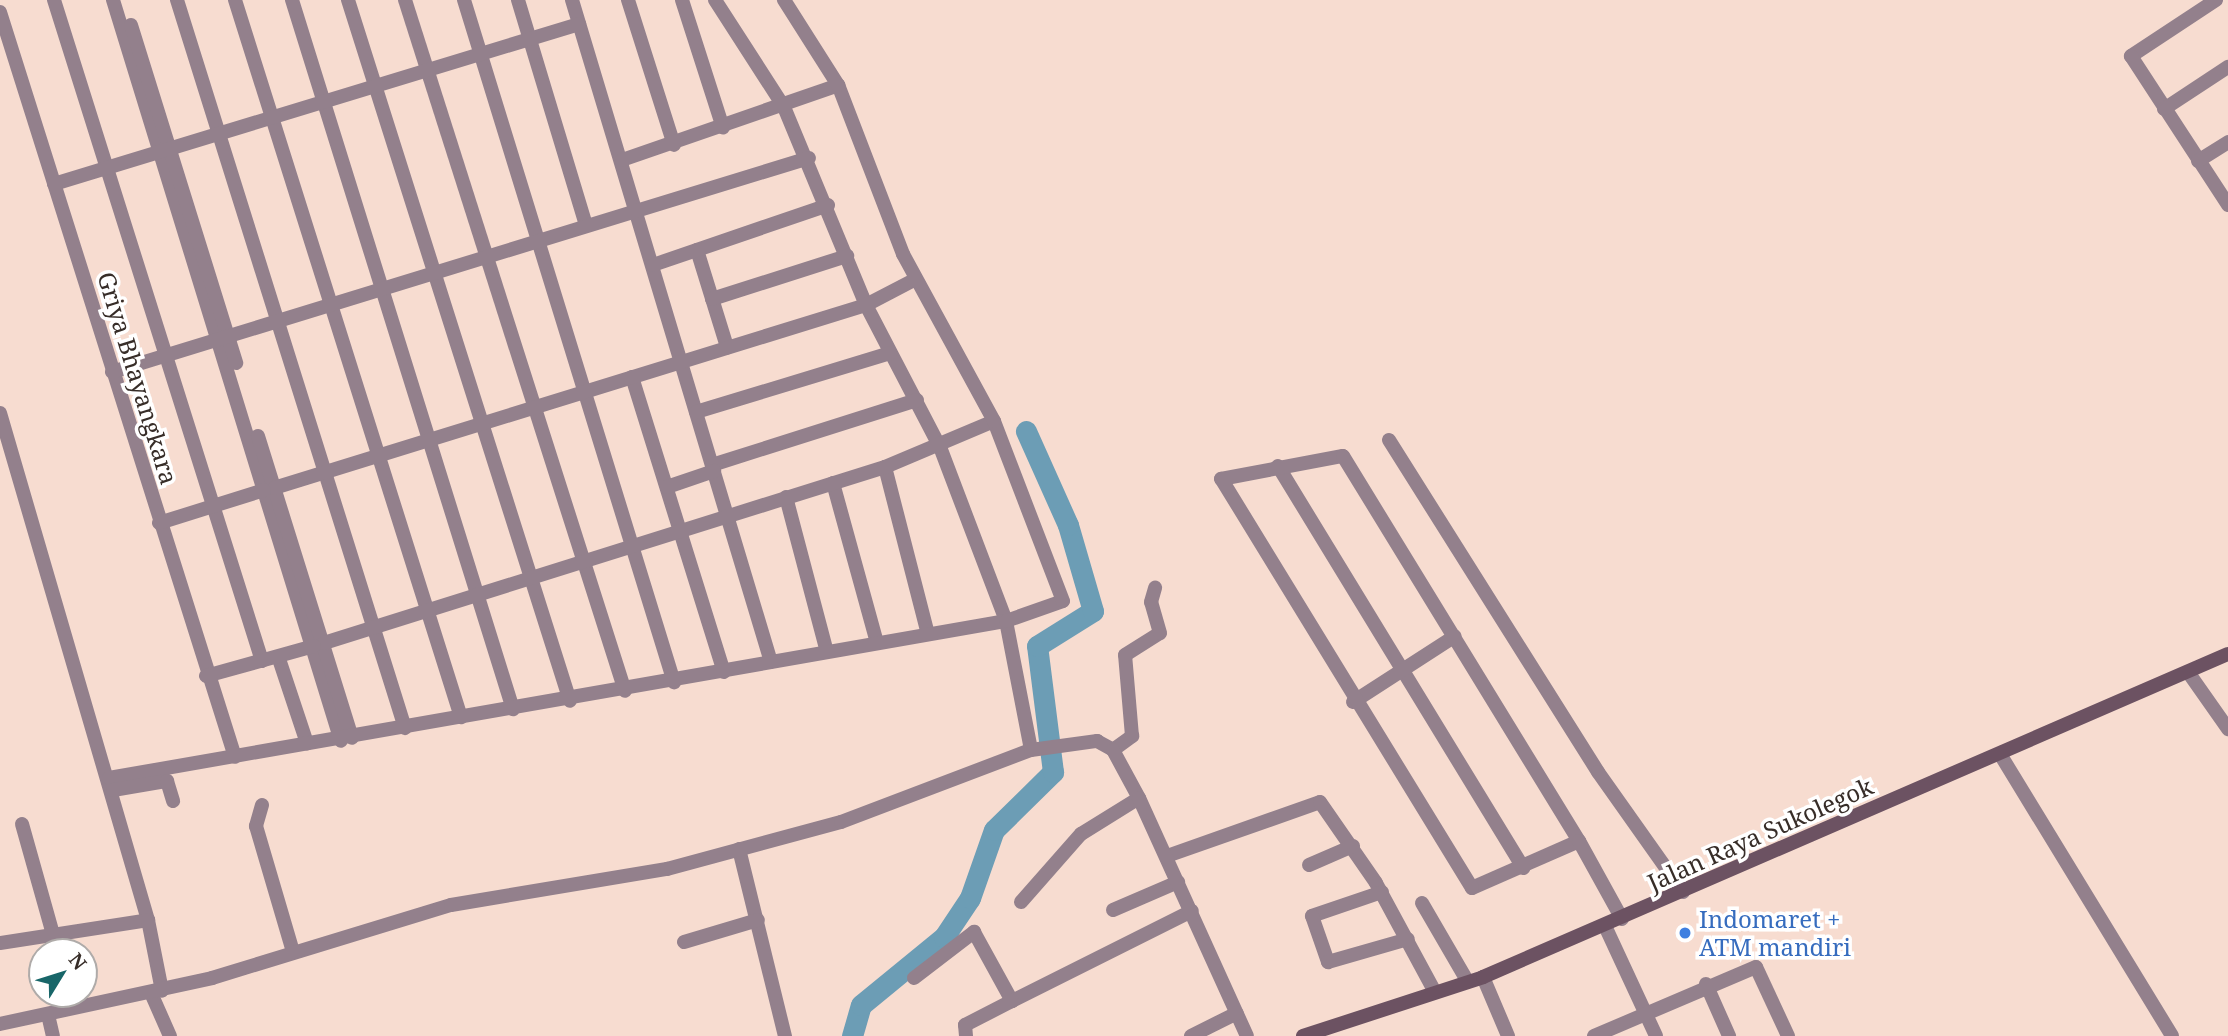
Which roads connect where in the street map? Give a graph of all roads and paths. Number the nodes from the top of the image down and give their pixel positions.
1 (54, 0) edge
2 (113, 0) edge
3 (123, 0) edge
4 (177, 0) edge
5 (235, 0) edge
6 (292, 0) edge
7 (348, 0) edge
8 (405, 0) edge
9 (464, 0) edge
10 (518, 0) edge
11 (572, 0) edge
12 (628, 0) edge
13 (682, 0) edge
14 (715, 0) edge
15 (784, 0) edge
16 (2216, 0) edge
17 (0, 12) edge
18 (579, 24) junction
19 (528, 38) junction
20 (480, 53) junction
21 (2228, 67) edge
22 (427, 69) junction
23 (373, 84) junction
24 (838, 85) junction
25 (322, 100) junction
26 (785, 107) junction
27 (2164, 109) junction
28 (271, 116) junction
29 (723, 128) junction
30 (217, 132) junction
31 (2228, 142) edge
32 (674, 145) junction
33 (164, 150) junction
34 (809, 158) junction
35 (622, 159) junction
36 (2198, 161) junction
37 (106, 167) junction
38 (54, 184) junction
39 (828, 205) junction
40 (2228, 205) edge
41 (638, 212) junction
42 (586, 225) junction
43 (540, 240) junction
44 (696, 250) junction
45 (486, 255) junction
46 (847, 256) junction
47 (653, 265) junction
48 (436, 272) junction
49 (916, 279) junction
50 (383, 288) junction
51 (712, 299) junction
52 (328, 302) junction
53 (866, 305) junction
54 (276, 319) junction
55 (223, 336) junction
56 (726, 347) junction
57 (890, 353) junction
58 (164, 355) junction
59 (681, 362) junction
60 (112, 372) junction
61 (632, 377) junction
62 (586, 392) junction
63 (917, 400) junction
64 (535, 409) junction
65 (696, 412) junction
66 (0, 413) edge
67 (994, 421) junction
68 (480, 424) junction
69 (429, 439) junction
70 (1389, 440) dead end
71 (940, 447) junction
72 (377, 455) junction
73 (1278, 466) junction
74 (885, 467) junction
75 (713, 468) junction
76 (324, 473) junction
77 (832, 483) junction
78 (667, 486) junction
79 (269, 489) junction
80 (786, 497) junction
81 (212, 506) junction
82 (728, 516) junction
83 (159, 523) junction
84 (680, 532) junction
85 (635, 546) junction
86 (582, 562) junction
87 (529, 578) junction
88 (1156, 588) dead end
89 (477, 591) junction
90 (423, 607) junction
91 (1006, 621) junction
92 (369, 625) junction
93 (928, 634) junction
94 (1455, 636) junction
95 (877, 643) junction
96 (319, 645) junction
97 (827, 652) junction
98 (2228, 654) edge
99 (279, 659) junction
100 (262, 661) junction
101 (771, 662) junction
102 (2188, 672) junction
103 (724, 673) junction
104 (1399, 673) junction
105 (206, 676) junction
106 (674, 682) junction
107 (625, 691) junction
108 (570, 701) junction
109 (1353, 702) junction
110 (513, 709) junction
111 (461, 717) junction
112 (405, 728) junction
113 (2228, 729) edge
114 (347, 739) junction
115 (307, 743) junction
116 (1031, 750) junction
117 (1113, 750) junction
118 (2000, 754) junction
119 (235, 757) junction
120 (111, 784) junction
121 (1139, 798) junction
122 (173, 801) dead end
123 (262, 805) dead end
124 (22, 824) dead end
125 (1579, 841) junction
126 (1353, 846) junction
127 (739, 849) junction
128 (1167, 856) junction
129 (1309, 864) dead end
130 (1523, 868) junction
131 (1178, 882) junction
132 (1683, 891) junction
133 (1382, 892) junction
134 (1021, 902) dead end
135 (1422, 903) dead end
136 (1113, 910) dead end
137 (1192, 911) junction
138 (148, 919) junction
139 (1622, 919) junction
140 (758, 920) junction
141 (1605, 926) junction
142 (53, 934) junction
143 (1408, 939) junction
144 (684, 942) dead end
145 (0, 943) edge
146 (293, 953) junction
147 (1483, 977) junction
148 (914, 978) dead end
149 (1468, 982) junction
150 (1706, 984) junction
151 (157, 992) junction
152 (1436, 992) junction
153 (1012, 1001) junction
154 (1644, 1012) junction
155 (1237, 1013) junction
156 (49, 1018) junction
157 (0, 1025) edge
158 (3, 1036) edge
159 (53, 1036) edge
160 (170, 1036) edge
161 (785, 1036) edge
162 (967, 1036) edge
163 (1191, 1036) edge
164 (1247, 1036) edge
165 (1303, 1036) edge
166 (1508, 1036) edge
167 (1594, 1036) edge
168 (1656, 1036) edge
169 (1728, 1036) edge
170 (1788, 1036) edge
171 (2172, 1036) edge

1 - 37 street, Griya Bhayangkara
2 - 33 street
3 - 33 street
4 - 30 street
5 - 28 street
6 - 25 street
7 - 23 street
8 - 22 street
9 - 20 street
10 - 19 street
11 - 18 street
12 - 32 street
13 - 29 street
14 - 26 street
15 - 24 street
16 - 27 street
17 - 38 street, Griya Bhayangkara
18 - 19 street
18 - 35 street
19 - 20 street
19 - 42 street
20 - 22 street
20 - 43 street
21 - 27 street
22 - 23 street
22 - 45 street
23 - 25 street
23 - 48 street
24 - 26 street
24 - 49 street
25 - 28 street
25 - 50 street
26 - 29 street
26 - 34 street
27 - 36 street
28 - 30 street
28 - 52 street
29 - 32 street
30 - 33 street
30 - 54 street
31 - 36 street
32 - 35 street
33 - 37 street
33 - 55 street
34 - 39 street
34 - 41 street
35 - 41 street
36 - 40 street
37 - 38 street
37 - 58 street, Griya Bhayangkara
38 - 60 street, Griya Bhayangkara
39 - 44 street
39 - 46 street
41 - 42 street
41 - 47 street
42 - 43 street
43 - 45 street
43 - 62 street
44 - 47 street
44 - 51 street
45 - 48 street
45 - 64 street
46 - 51 street
46 - 53 street
47 - 59 street
48 - 50 street
48 - 68 street
49 - 53 street
49 - 67 street
50 - 52 street
50 - 69 street
51 - 56 street
52 - 54 street
52 - 72 street
53 - 56 street
53 - 57 street
54 - 55 street
54 - 76 street
55 - 58 street
55 - 79 street
56 - 59 street
57 - 63 street
57 - 65 street
58 - 60 street
58 - 81 street, Griya Bhayangkara
59 - 61 street
59 - 65 street
60 - 83 street, Griya Bhayangkara
61 - 62 street
61 - 78 street
62 - 64 street
62 - 85 street
63 - 71 street
63 - 75 street
64 - 68 street
64 - 86 street
65 - 75 street
66 - 120 street
67 - 71 street
67 - 91 street
68 - 69 street
68 - 87 street
69 - 72 street
69 - 89 street
70 - 132 street
71 - 74 street
71 - 91 street
72 - 76 street
72 - 90 street
73 - 94 street
73 - 104 street
73 - 109 street
74 - 77 street
74 - 93 street
75 - 78 street
75 - 82 street
76 - 79 street
76 - 92 street
77 - 80 street
77 - 95 street
78 - 84 street
79 - 81 street
79 - 96 street
80 - 82 street
80 - 97 street
81 - 83 street
81 - 100 street, Griya Bhayangkara
82 - 84 street
82 - 101 street
83 - 105 street, Griya Bhayangkara
84 - 85 street
84 - 103 street
85 - 86 street
85 - 106 street
86 - 87 street
86 - 107 street
87 - 89 street
87 - 108 street
88 - 117 street
89 - 90 street
89 - 110 street
90 - 92 street
90 - 111 street
91 - 93 street
91 - 116 street
92 - 96 street
92 - 112 street
93 - 95 street
94 - 104 street
94 - 125 street
95 - 97 street
96 - 99 street
96 - 114 street
97 - 101 street
98 - 102 street, Jalan Raya Sukolegok
99 - 100 street
99 - 115 street
100 - 105 street
101 - 103 street
102 - 113 street
102 - 118 street, Jalan Raya Sukolegok
103 - 106 street
104 - 109 street
104 - 130 street
105 - 119 street, Griya Bhayangkara
106 - 107 street
107 - 108 street
108 - 110 street
109 - 130 street
110 - 111 street
111 - 112 street
112 - 114 street
114 - 115 street
115 - 119 street
116 - 117 street
116 - 127 street
117 - 121 street
118 - 132 street, Jalan Raya Sukolegok
118 - 171 street
119 - 120 street
120 - 122 street
120 - 138 street
121 - 128 street
121 - 134 street
123 - 146 street
124 - 142 street
125 - 130 street
125 - 139 street
126 - 128 street
126 - 129 street
126 - 133 street
127 - 140 street
127 - 146 street
128 - 131 street
131 - 136 street
131 - 137 street
132 - 139 street, Jalan Raya Sukolegok
133 - 143 street
133 - 143 street
135 - 149 street
137 - 153 street
137 - 155 street
138 - 142 street
138 - 151 street
139 - 141 street, Jalan Raya Sukolegok
140 - 144 street
140 - 161 street
141 - 147 street, Jalan Raya Sukolegok
141 - 154 street
142 - 145 street
143 - 152 street
146 - 151 street
147 - 149 street, Jalan Raya Sukolegok
147 - 166 street
148 - 153 street
149 - 152 street, Jalan Raya Sukolegok
150 - 154 street
150 - 169 street
150 - 170 street
151 - 156 street
151 - 160 street
152 - 165 street, Jalan Raya Sukolegok
153 - 162 street
154 - 167 street
154 - 168 street
155 - 163 street
155 - 164 street
156 - 157 street
156 - 159 street
157 - 158 street

